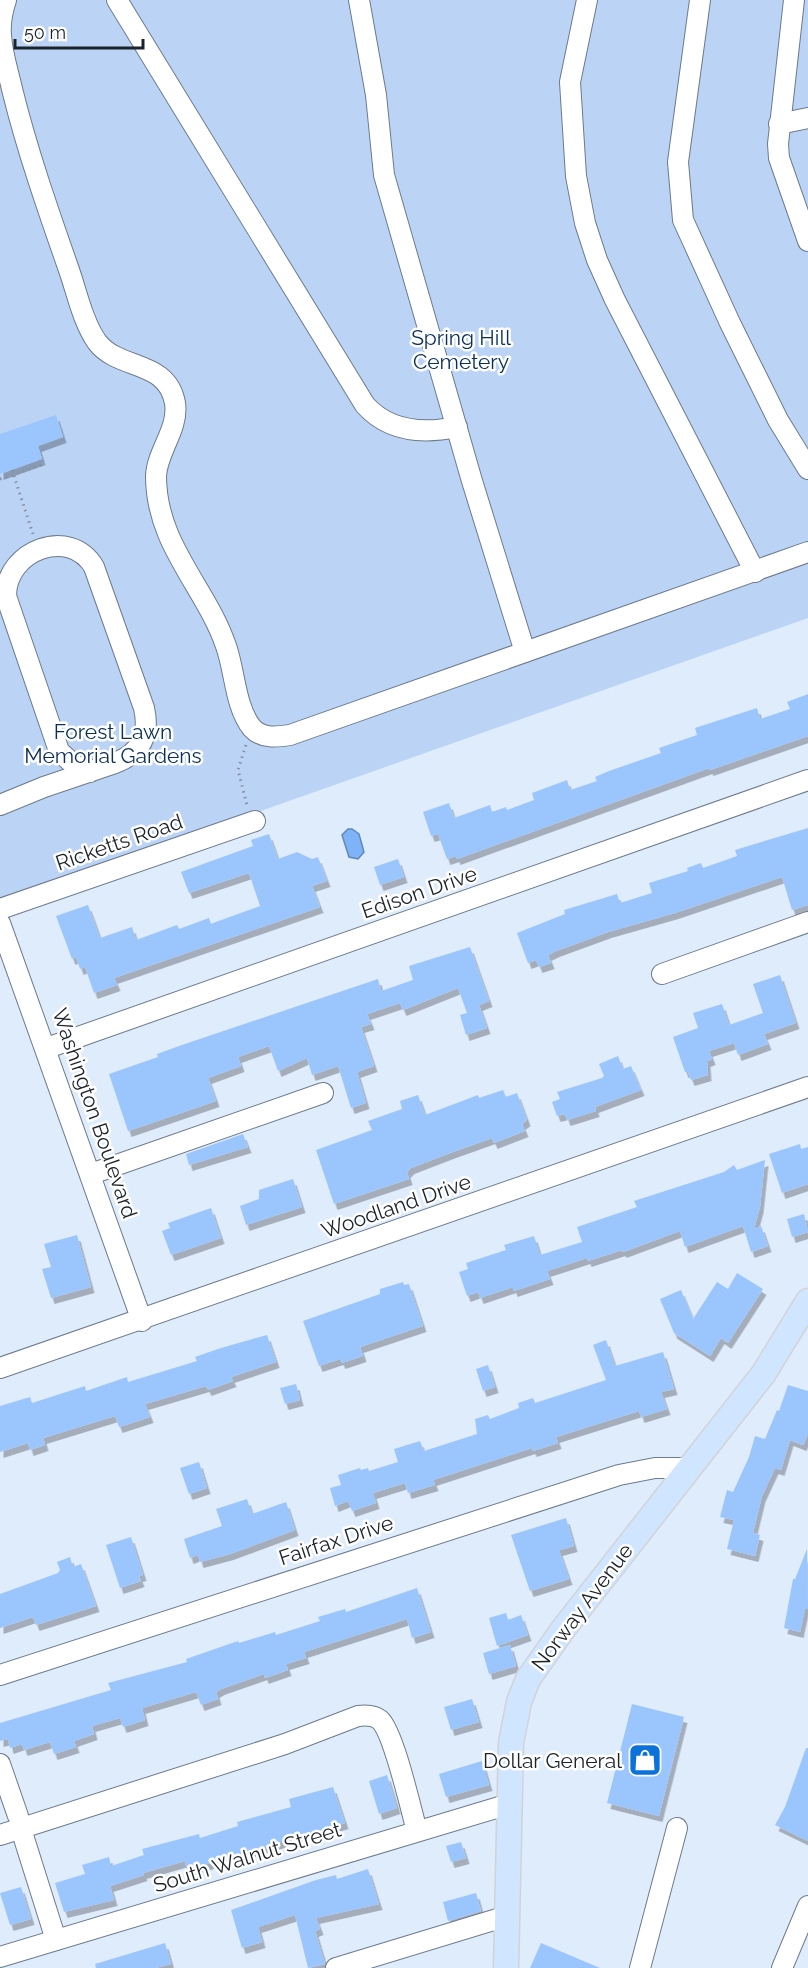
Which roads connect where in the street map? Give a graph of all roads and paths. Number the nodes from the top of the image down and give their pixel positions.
1 (6, 0) edge
2 (117, 0) edge
3 (359, 0) edge
4 (587, 0) edge
5 (700, 0) edge
6 (794, 0) edge
7 (808, 118) edge
8 (779, 124) junction
9 (808, 241) edge
10 (457, 427) junction
11 (40, 460) dead end
12 (808, 469) edge
13 (13, 472) junction
14 (0, 479) edge
15 (33, 535) dead end
16 (808, 552) edge
17 (755, 572) junction
18 (525, 652) junction
19 (254, 730) junction
20 (59, 751) junction
21 (90, 772) junction
22 (808, 780) edge
23 (44, 787) junction
24 (0, 805) edge
25 (250, 822) joint
26 (0, 909) edge
27 (808, 922) edge
28 (0, 923) edge
29 (662, 974) dead end
30 (47, 1048) junction
31 (808, 1086) edge
32 (323, 1093) dead end
33 (91, 1174) junction
34 (808, 1301) edge
35 (142, 1321) junction
36 (802, 1328) edge
37 (0, 1368) edge
38 (690, 1468) junction
39 (0, 1675) edge
40 (0, 1764) edge
41 (509, 1804) junction
42 (20, 1823) junction
43 (678, 1828) dead end
44 (417, 1832) junction
45 (0, 1835) edge
46 (808, 1906) edge
47 (507, 1916) junction
48 (56, 1940) junction
49 (0, 1957) edge
50 (336, 1968) edge
51 (506, 1968) edge
52 (640, 1968) edge
53 (782, 1968) edge

1 - 19 street
2 - 10 street
3 - 10 street
4 - 17 street
5 - 12 street
6 - 8 street
7 - 8 street
8 - 9 street
10 - 18 street
11 - 13 path
13 - 14 path
13 - 15 path
16 - 17 street
17 - 18 street
18 - 19 street
19 - 25 path
20 - 21 street
20 - 21 street
20 - 23 street
21 - 23 street
22 - 30 street, Edison Drive
23 - 24 street
25 - 26 street, Ricketts Road
27 - 29 street
28 - 30 street, Washington Boulevard
30 - 33 street, Washington Boulevard
31 - 35 street, Woodland Drive
32 - 33 street
33 - 35 street, Washington Boulevard
34 - 36 main road, Norway Avenue
35 - 37 street, Woodland Drive
36 - 38 main road, Norway Avenue
38 - 39 street, Fairfax Drive
38 - 41 main road, Norway Avenue
40 - 42 street
41 - 44 street, South Walnut Street
41 - 47 main road, Norway Avenue
42 - 44 street
42 - 45 street
42 - 48 street
43 - 52 street
44 - 48 street, South Walnut Street
46 - 53 street
47 - 50 street
47 - 51 main road, Norway Avenue
48 - 49 street, South Walnut Street

